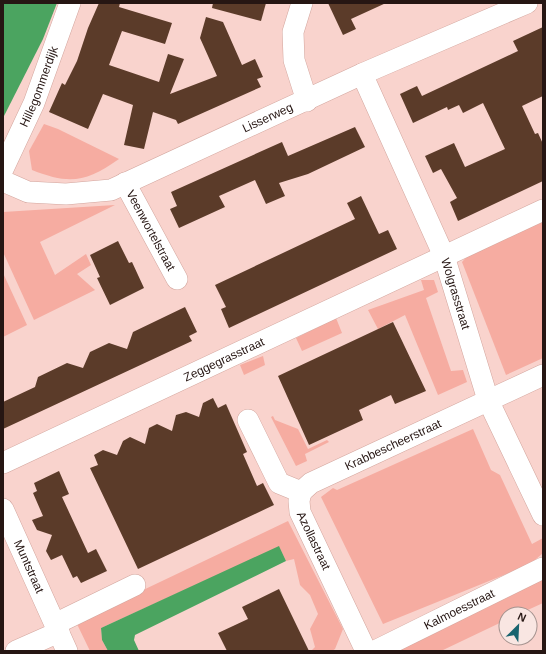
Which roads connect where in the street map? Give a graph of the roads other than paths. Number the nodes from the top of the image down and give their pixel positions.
1 (70, 3) edge
2 (302, 3) edge
3 (525, 3) edge
4 (362, 74) junction
5 (307, 101) junction
6 (3, 169) edge
7 (3, 181) edge
8 (125, 182) junction
9 (543, 210) edge
10 (444, 256) junction
11 (177, 279) dead end
12 (543, 375) edge
13 (488, 400) junction
14 (248, 420) dead end
15 (3, 462) edge
16 (301, 492) junction
17 (3, 509) edge
18 (543, 515) edge
19 (543, 568) edge
20 (135, 585) dead end
21 (60, 636) edge
22 (16, 651) edge
23 (366, 651) edge
24 (375, 651) edge

1 - 6 street, Hillegommerdijk
2 - 5 street
3 - 4 street, Lisserweg
4 - 5 street, Lisserweg
4 - 10 street, Wolgrasstraat
5 - 8 street, Lisserweg
7 - 8 street, Lisserweg
8 - 11 street, Veenwortelstraat
9 - 10 street, Zeggegrasstraat
10 - 13 street, Wolgrasstraat
10 - 15 street, Zeggegrasstraat
12 - 13 street, Krabbescheerstraat
13 - 16 street, Krabbescheerstraat
13 - 18 street, Wolgrasstraat
14 - 16 street
16 - 23 street, Azollastraat
17 - 21 street, Muntstraat
19 - 24 street, Kalmoesstraat
20 - 21 street
21 - 22 street

